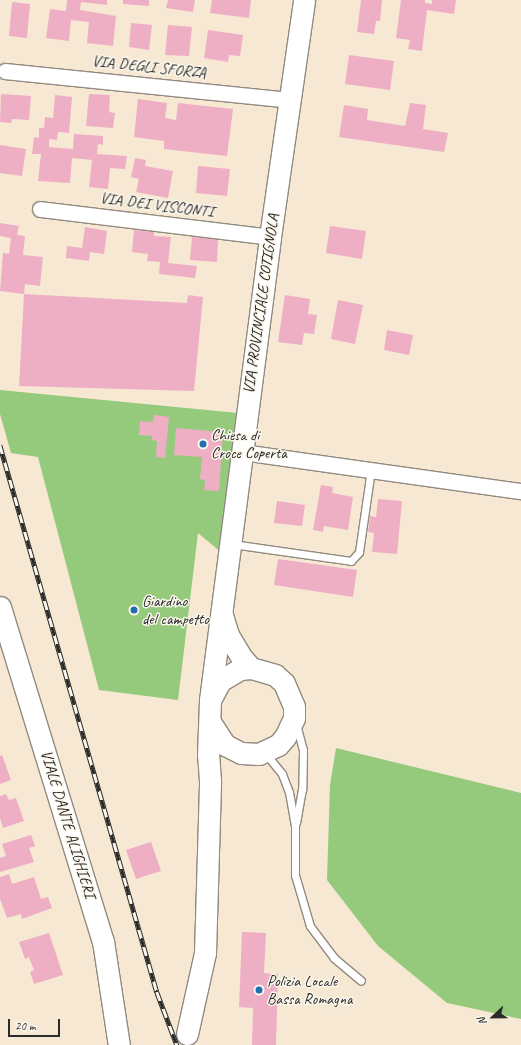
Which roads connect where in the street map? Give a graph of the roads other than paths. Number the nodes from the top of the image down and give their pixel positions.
1 (304, 0) edge
2 (5, 71) dead end
3 (290, 100) junction
4 (40, 209) dead end
5 (270, 237) junction
6 (242, 452) junction
7 (371, 470) junction
8 (521, 491) edge
9 (230, 543) junction
10 (0, 607) edge
11 (221, 609) junction
12 (251, 668) junction
13 (210, 700) junction
14 (294, 718) junction
15 (210, 722) junction
16 (232, 750) junction
17 (259, 754) junction
18 (210, 781) junction
19 (295, 826) junction
20 (360, 981) dead end
21 (186, 1034) dead end
22 (119, 1045) edge

1 - 3 street, VIA PROVINCIALE COTIGNOLA
2 - 3 street, VIA DEGLI SFORZA
3 - 5 street, VIA PROVINCIALE COTIGNOLA
4 - 5 street, VIA DEI VISCONTI
5 - 6 street, VIA PROVINCIALE COTIGNOLA
6 - 7 street
6 - 9 street, VIA PROVINCIALE COTIGNOLA
7 - 8 street
7 - 9 lane
9 - 11 street, VIA PROVINCIALE COTIGNOLA
10 - 22 street, VIALE DANTE ALIGHIERI
11 - 12 street
11 - 13 street
12 - 13 street
12 - 14 street
13 - 15 street
14 - 17 street
14 - 19 lane
15 - 16 street
15 - 18 street
16 - 17 street
16 - 18 street
17 - 19 lane
18 - 21 street
19 - 20 lane

